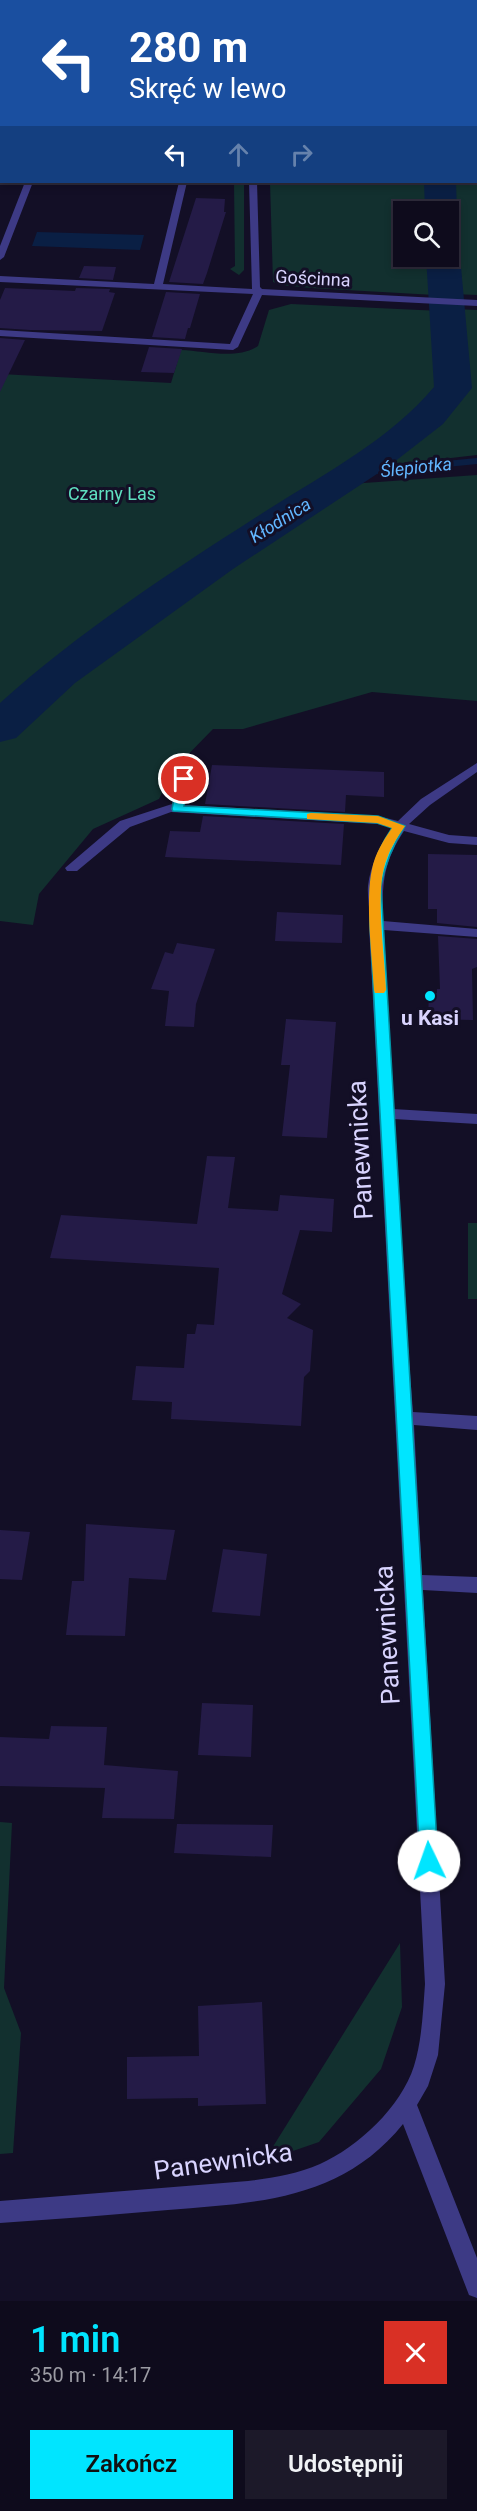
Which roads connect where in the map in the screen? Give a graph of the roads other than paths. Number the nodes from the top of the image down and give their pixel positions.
1 (30, 183) edge
2 (183, 183) edge
3 (254, 183) edge
4 (0, 257) edge
5 (0, 279) edge
6 (158, 287) junction
7 (259, 292) junction
8 (473, 302) edge
9 (0, 333) edge
10 (477, 767) edge
11 (184, 779) dead end
12 (177, 809) junction
13 (399, 826) junction
14 (477, 841) edge
15 (72, 868) dead end
16 (376, 925) junction
17 (477, 933) edge
18 (387, 1114) junction
19 (477, 1119) edge
20 (405, 1418) junction
21 (477, 1423) edge
22 (412, 1582) junction
23 (477, 1585) edge
24 (406, 2104) junction
25 (0, 2212) edge
26 (477, 2287) edge

1 - 4 street
2 - 6 street
3 - 7 street, Gościnna
5 - 6 street
6 - 7 street
7 - 8 street, Gościnna
7 - 9 street
10 - 13 street, Panewnicka
11 - 12 street
12 - 13 street
12 - 15 street
13 - 14 street
13 - 16 street, Panewnicka
16 - 17 street
16 - 18 street, Panewnicka
18 - 19 street
18 - 20 street, Panewnicka
20 - 21 street
20 - 22 street, Panewnicka
22 - 23 street
22 - 24 street, Panewnicka
24 - 25 street, Panewnicka
24 - 26 street

